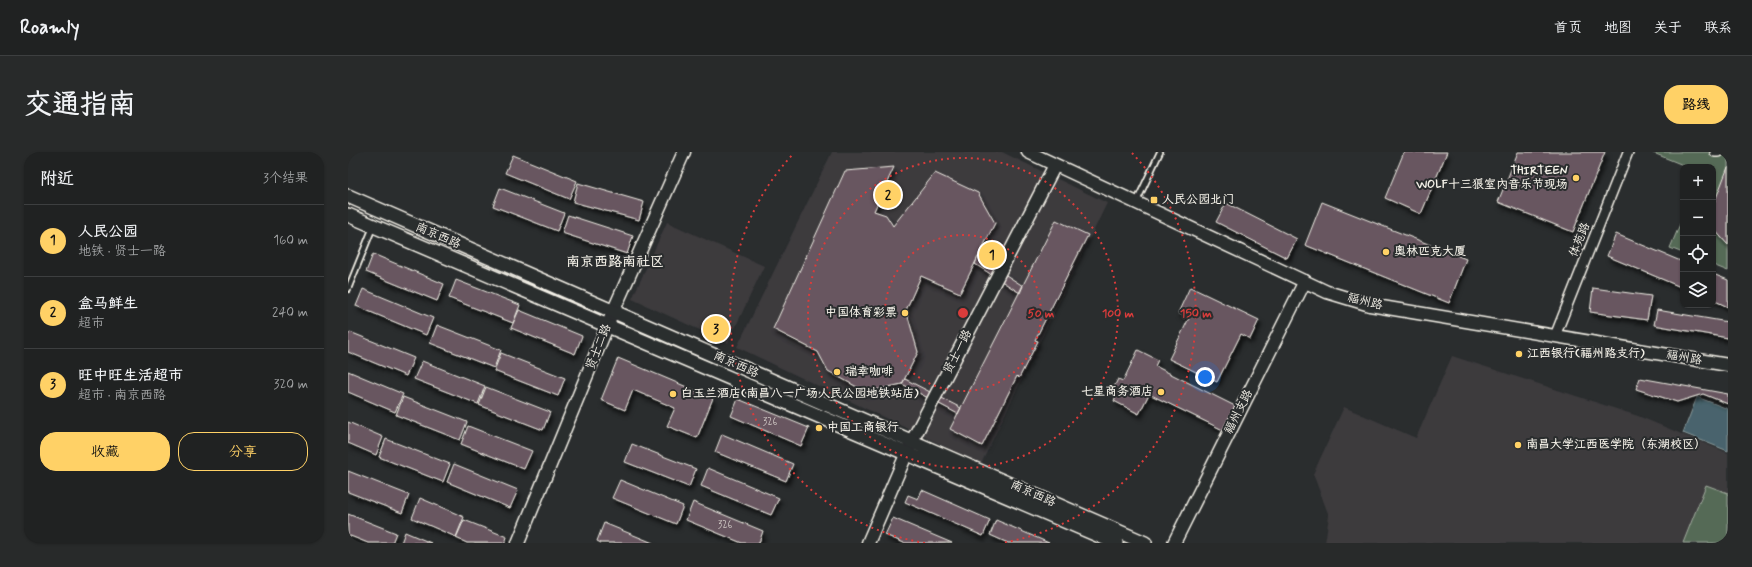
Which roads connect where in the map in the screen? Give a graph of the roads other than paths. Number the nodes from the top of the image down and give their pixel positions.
1 (684, 152) edge
2 (1028, 152) edge
3 (1160, 152) edge
4 (1628, 152) edge
5 (1054, 165) junction
6 (348, 196) edge
7 (1136, 203) junction
8 (348, 215) edge
9 (374, 226) junction
10 (1305, 281) junction
11 (348, 289) edge
12 (613, 312) junction
13 (608, 326) junction
14 (1555, 336) junction
15 (1728, 365) edge
16 (909, 447) junction
17 (518, 543) edge
18 (868, 543) edge
19 (1116, 543) edge
20 (1145, 543) edge
21 (1174, 543) edge

1 - 12 street, 贤士二路
2 - 5 street, 福州路
3 - 7 lane
4 - 14 street, 体苑路
5 - 7 street, 福州路
5 - 16 street, 贤士一路
6 - 12 main road, 南京西路
7 - 10 street, 福州路
8 - 9 main road, 南京西路
9 - 11 lane
9 - 13 main road, 南京西路
10 - 14 street, 福州路
10 - 21 street, 福州支路
12 - 13 street, 贤士二路
12 - 16 main road, 南京西路
13 - 16 main road, 南京西路
13 - 17 street, 贤士二路
14 - 15 street, 福州路
16 - 18 street, 贤士一路
16 - 19 main road, 南京西路
16 - 20 main road, 南京西路

